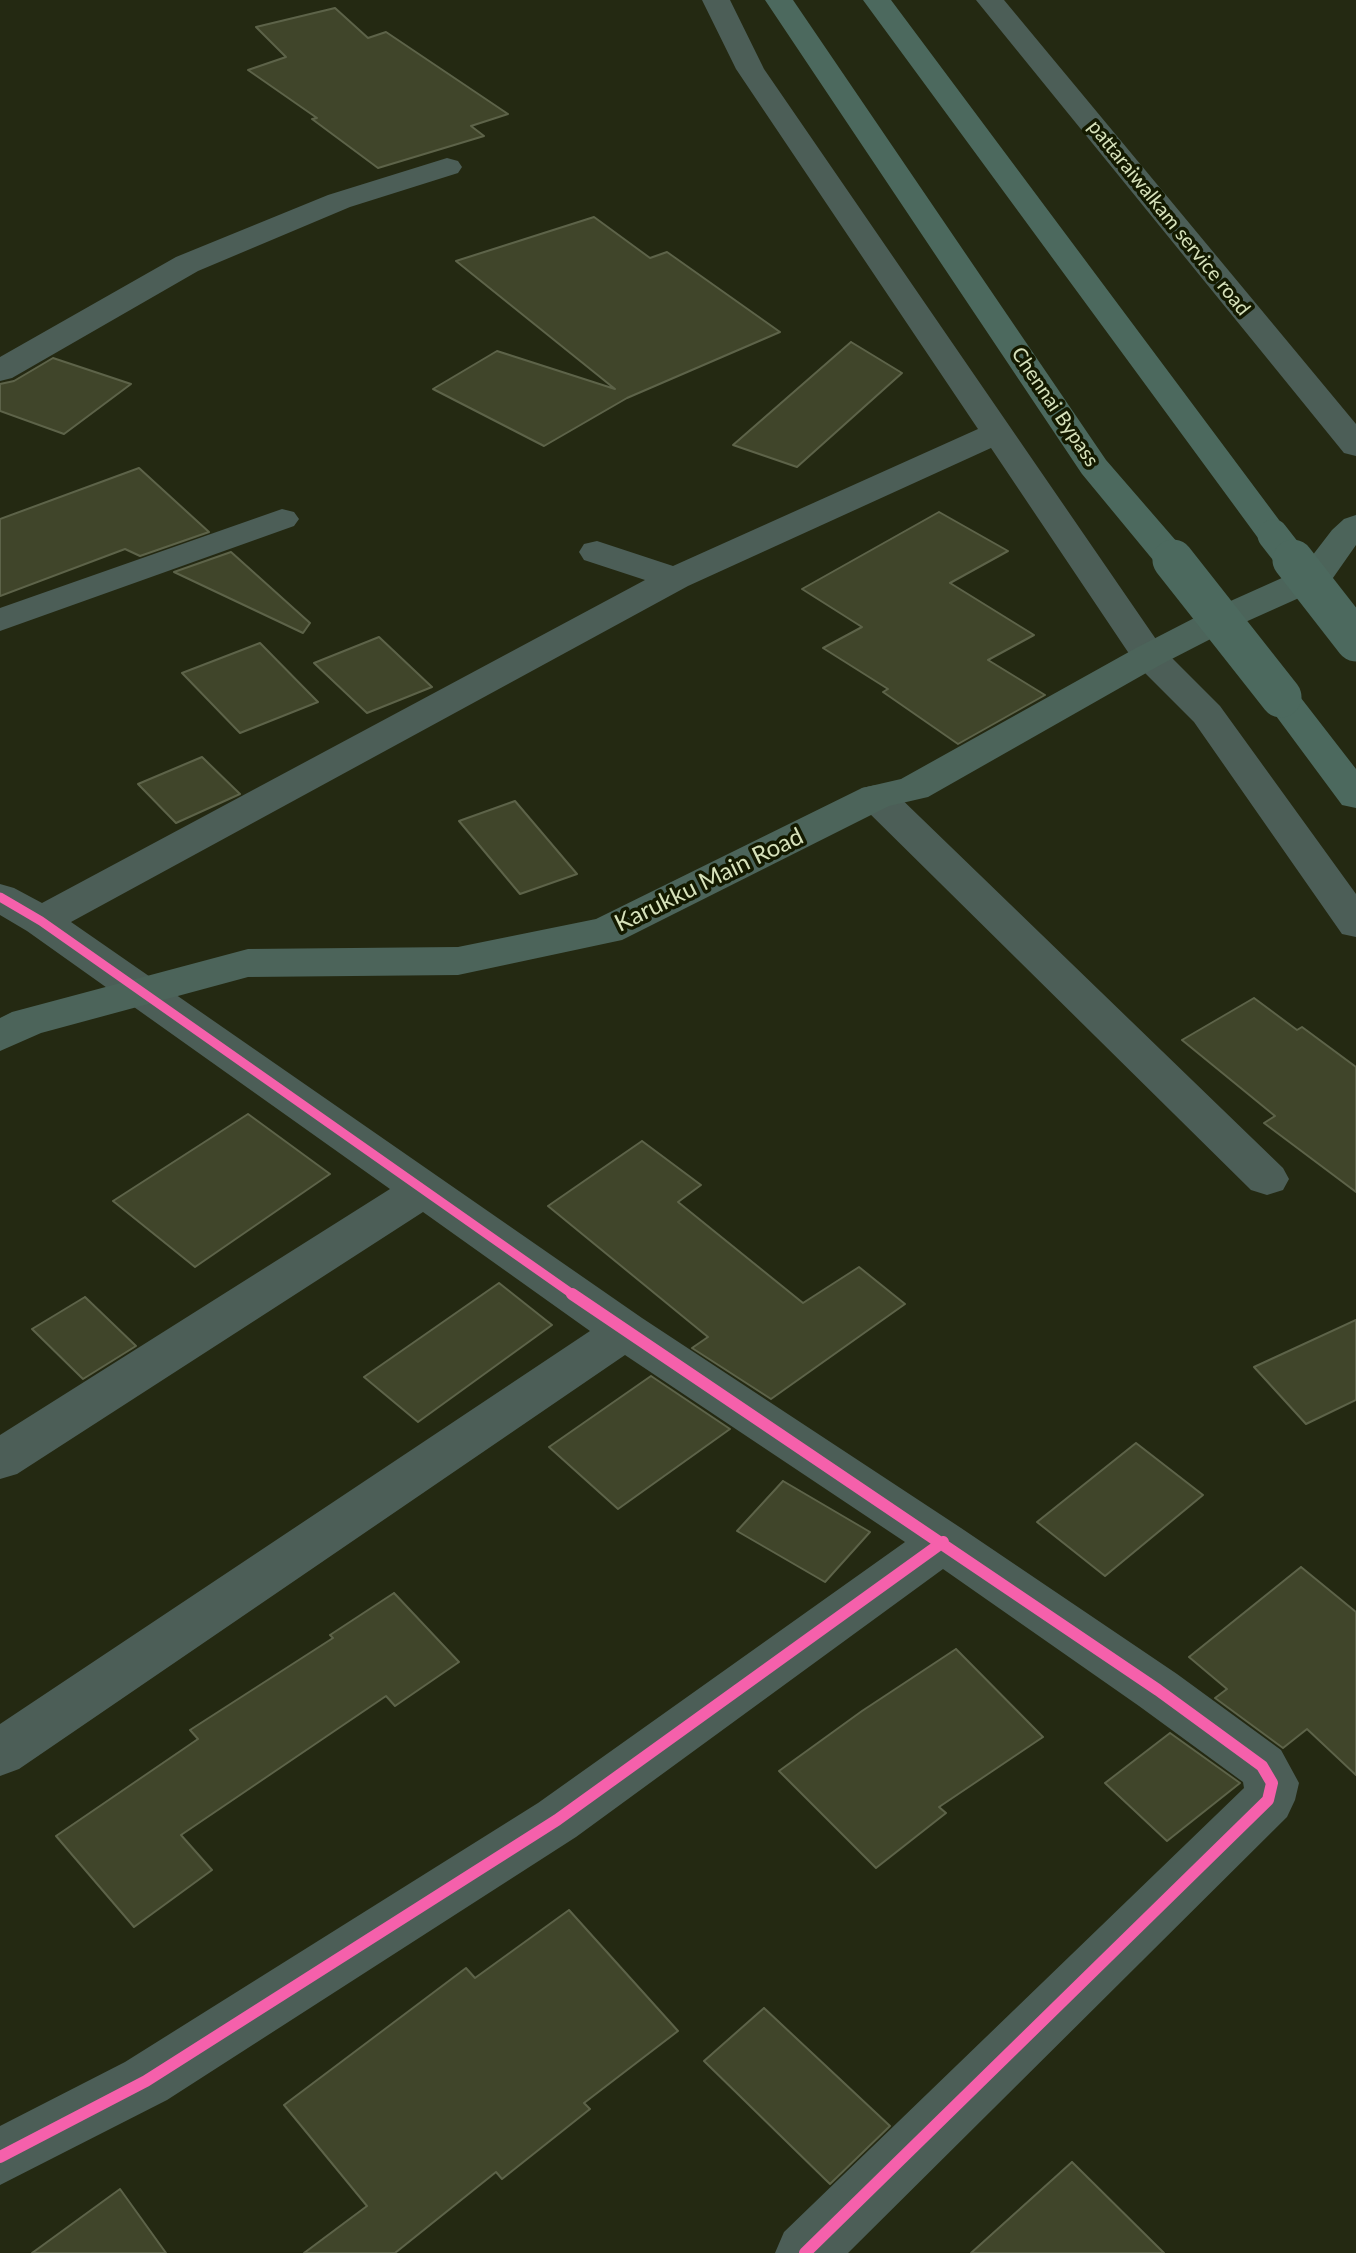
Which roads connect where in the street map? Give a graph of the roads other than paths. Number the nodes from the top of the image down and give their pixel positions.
1 (716, 0) edge
2 (779, 0) edge
3 (877, 0) edge
4 (990, 0) edge
5 (447, 167) dead end
6 (0, 371) edge
7 (998, 432) junction
8 (1352, 441) edge
9 (282, 519) dead end
10 (1356, 526) edge
11 (597, 552) dead end
12 (675, 578) junction
13 (0, 620) edge
14 (1356, 641) edge
15 (1149, 656) junction
16 (1356, 796) edge
17 (876, 797) junction
18 (20, 909) edge
19 (1356, 924) edge
20 (142, 991) junction
21 (0, 1036) edge
22 (1267, 1179) dead end
23 (424, 1189) junction
24 (625, 1331) junction
25 (0, 1460) edge
26 (943, 1542) junction
27 (0, 1753) edge
28 (0, 2157) edge
29 (805, 2253) edge

1 - 7 street
2 - 16 highway, Chennai Bypass, bridge
3 - 14 highway, bridge
4 - 8 street, pattaraiwalkam service road
5 - 6 street
7 - 12 street
7 - 15 street
9 - 13 street
10 - 15 main road, Karukku Main Road
11 - 12 street
12 - 18 street
15 - 17 main road, Karukku Main Road
15 - 19 street
17 - 20 main road, Karukku Main Road
17 - 22 street
18 - 20 street
20 - 21 main road, Karukku Main Road
20 - 23 street
23 - 24 street
23 - 25 street
24 - 26 street
24 - 27 street
26 - 28 street
26 - 29 street

